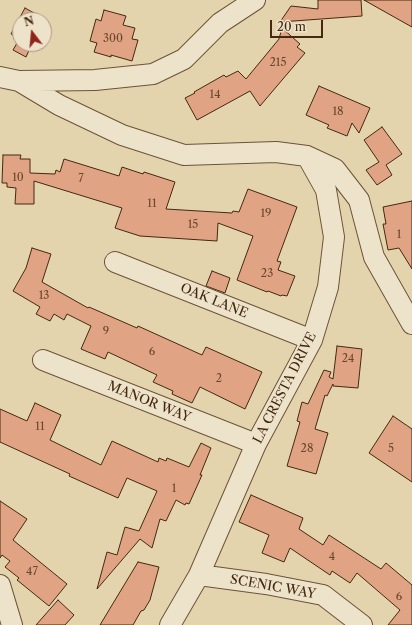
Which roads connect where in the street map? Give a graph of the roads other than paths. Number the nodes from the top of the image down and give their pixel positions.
1 (232, 0) edge
2 (255, 0) edge
3 (220, 23) junction
4 (9, 79) edge
5 (307, 156) junction
6 (115, 262) dead end
7 (412, 324) edge
8 (312, 340) junction
9 (43, 360) dead end
10 (256, 444) junction
11 (199, 574) junction
12 (0, 585) edge
13 (12, 625) edge
14 (170, 625) edge
15 (362, 625) edge

1 - 3 street
2 - 3 street
3 - 4 street
4 - 5 street
5 - 7 street
5 - 8 street, LA CRESTA DRIVE
6 - 8 street, OAK LANE
8 - 10 street, LA CRESTA DRIVE
9 - 10 street, MANOR WAY
10 - 11 street, LA CRESTA DRIVE
11 - 14 street, LA CRESTA DRIVE
11 - 15 street, SCENIC WAY
12 - 13 street

